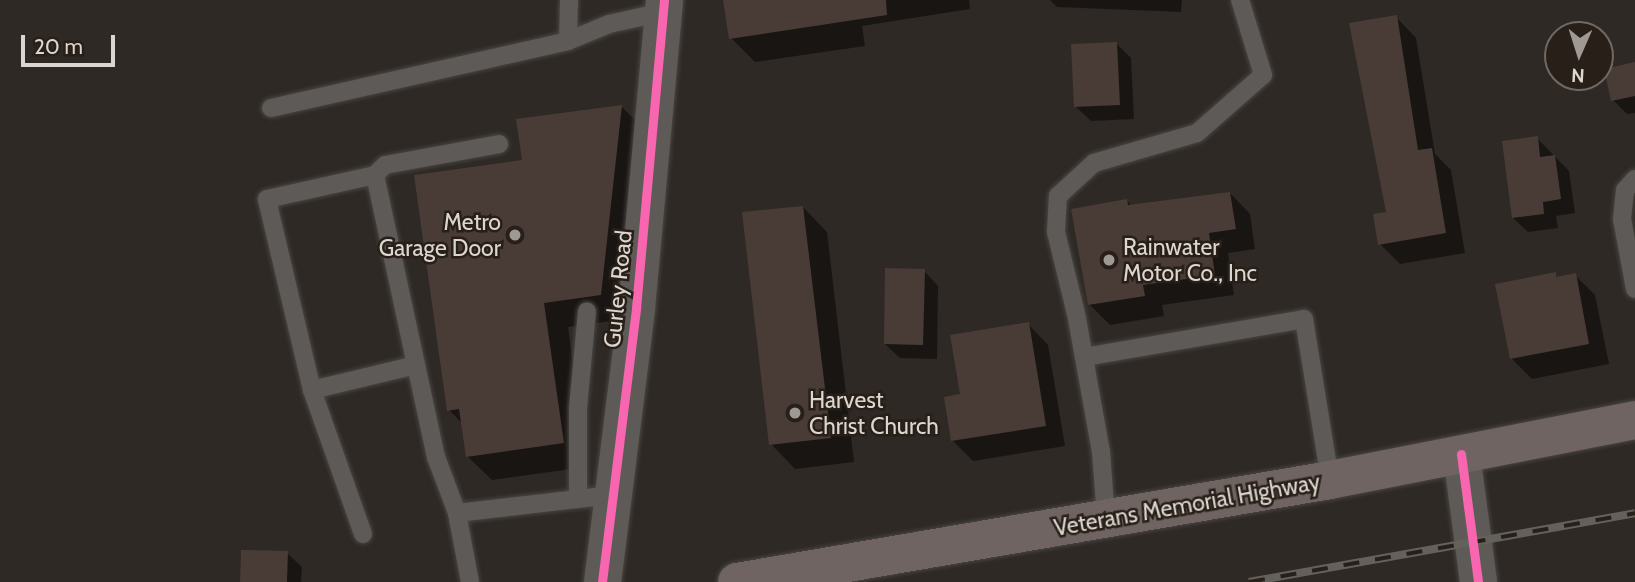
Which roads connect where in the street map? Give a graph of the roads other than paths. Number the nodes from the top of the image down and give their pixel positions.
1 (569, 0) edge
2 (1240, 0) edge
3 (663, 6) edge
4 (568, 41) junction
5 (271, 108) dead end
6 (499, 144) dead end
7 (375, 175) junction
8 (1635, 179) edge
9 (1635, 289) edge
10 (587, 312) dead end
11 (1084, 356) junction
12 (416, 365) junction
13 (312, 390) junction
14 (1635, 420) edge
15 (1461, 454) junction
16 (1331, 480) junction
17 (595, 497) junction
18 (457, 513) junction
19 (1106, 518) junction
20 (363, 534) dead end
21 (470, 582) edge
22 (602, 582) edge
23 (737, 582) edge
24 (1478, 582) edge

1 - 4 lane
2 - 11 lane
3 - 4 lane
3 - 17 street, Gurley Road
4 - 5 lane
6 - 7 lane
7 - 12 lane
7 - 13 lane
8 - 9 lane
10 - 17 lane
11 - 16 lane
11 - 19 lane
12 - 13 lane
12 - 18 lane
13 - 20 lane
14 - 15 main road, Veterans Memorial Highway
15 - 16 main road, Veterans Memorial Highway
15 - 24 street
16 - 19 main road, Veterans Memorial Highway
17 - 18 lane
17 - 22 street, Gurley Road
18 - 21 lane
19 - 23 main road, Veterans Memorial Highway

